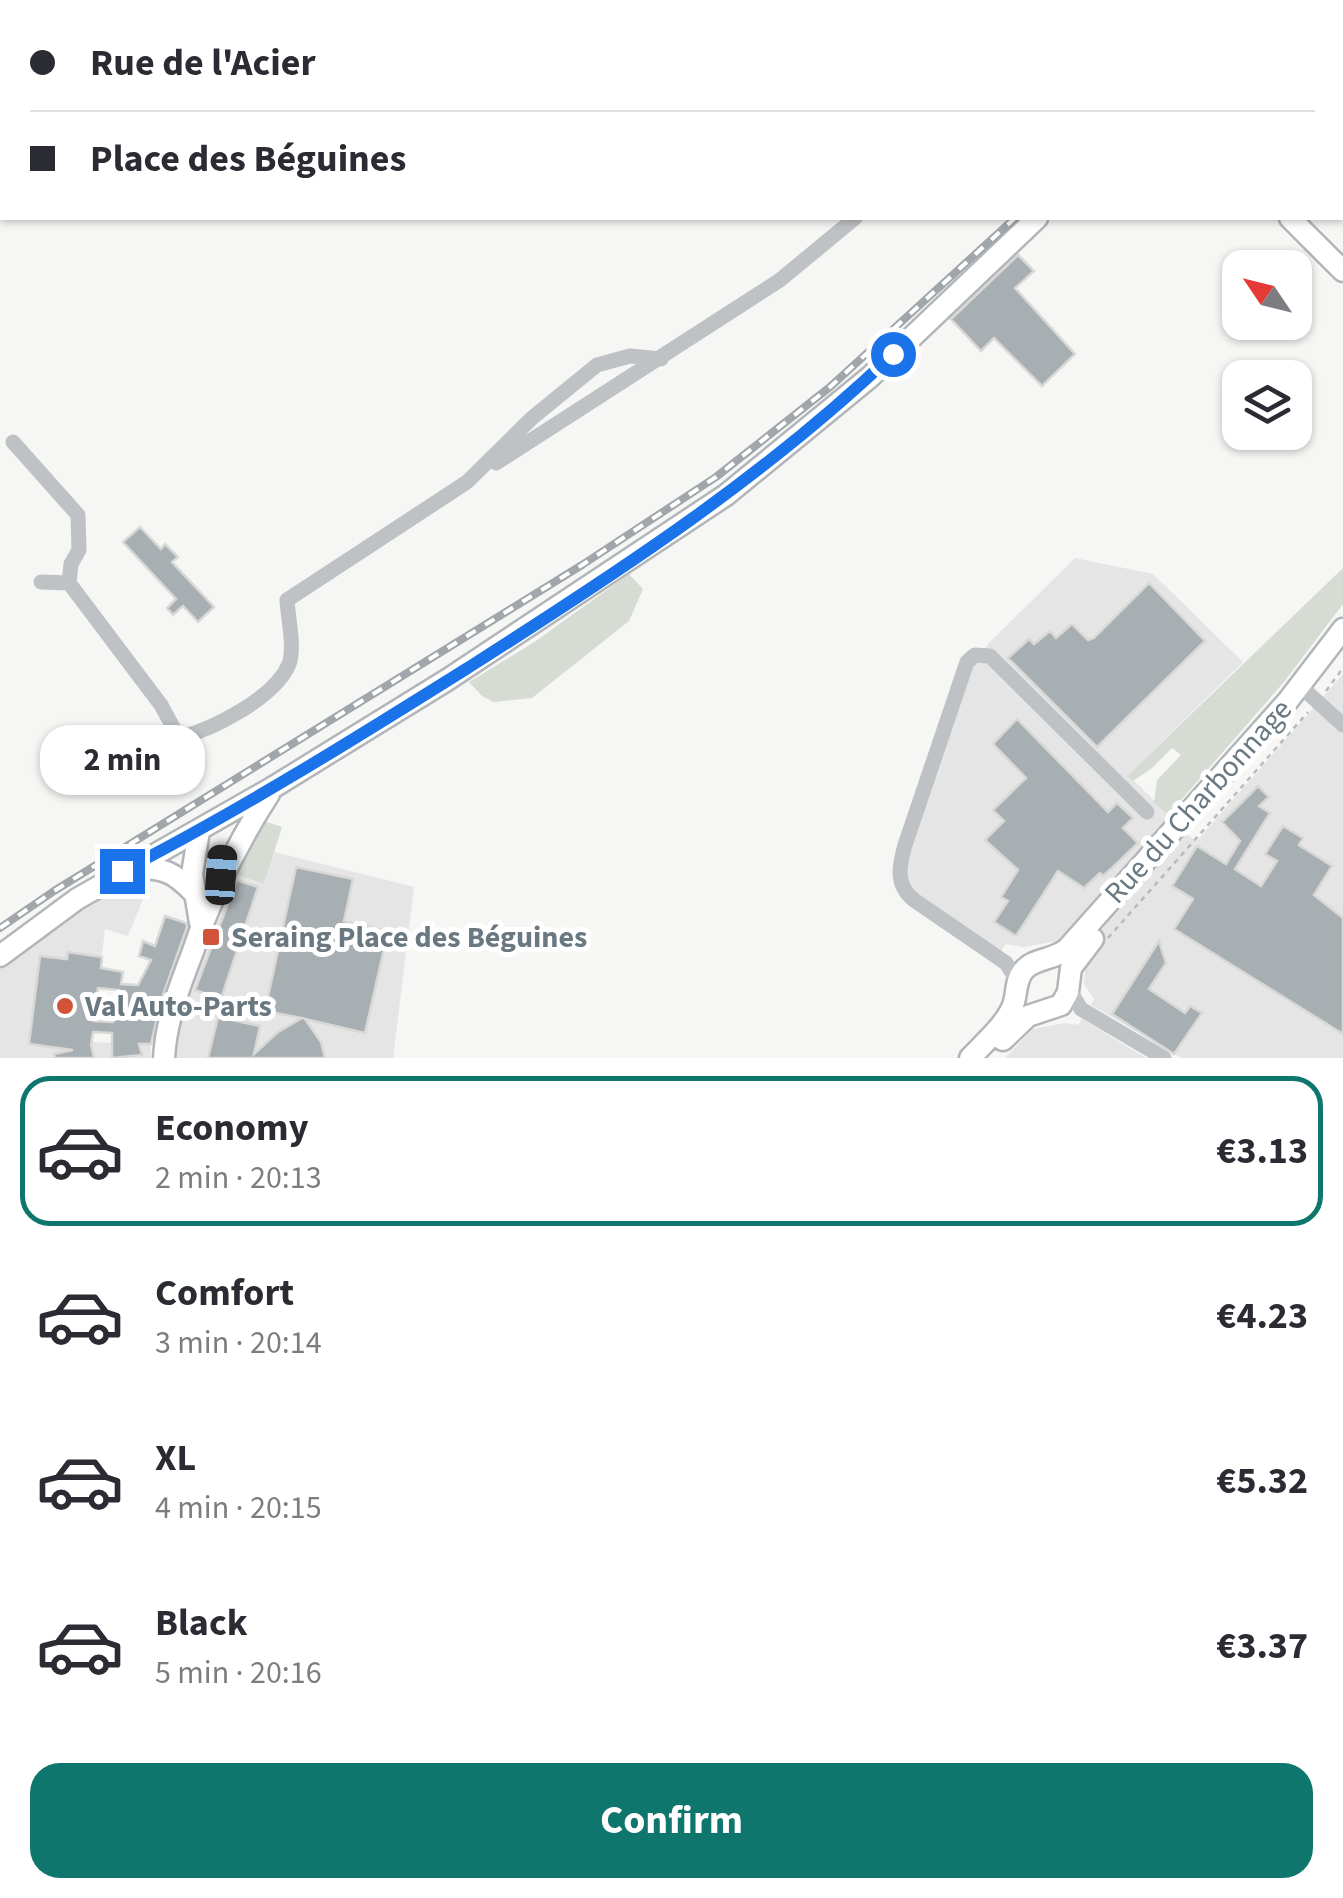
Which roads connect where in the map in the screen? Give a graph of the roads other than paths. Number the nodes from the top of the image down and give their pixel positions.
1 (853, 220) edge
2 (1035, 220) edge
3 (1292, 220) edge
4 (1343, 271) edge
5 (661, 359) junction
6 (14, 442) dead end
7 (466, 482) junction
8 (42, 582) dead end
9 (70, 583) junction
10 (1343, 629) edge
11 (1343, 650) edge
12 (1315, 699) junction
13 (1343, 724) edge
14 (272, 788) junction
15 (1147, 812) dead end
16 (199, 832) junction
17 (122, 871) junction
18 (221, 875) junction
19 (194, 893) junction
20 (200, 923) junction
21 (0, 956) edge
22 (1037, 962) junction
23 (1006, 963) junction
24 (1068, 986) junction
25 (1018, 988) junction
26 (1081, 1008) junction
27 (1048, 1010) junction
28 (164, 1058) edge
29 (970, 1058) edge
30 (987, 1058) edge
31 (1164, 1058) edge

1 - 5 street
2 - 14 main road
3 - 4 main road
5 - 7 street
5 - 7 street
6 - 9 street
7 - 9 street
8 - 9 street
10 - 22 main road, Rue du Charbonnage
11 - 12 main road, Rue du Charbonnage
12 - 13 street
12 - 24 main road, Rue du Charbonnage
14 - 16 main road
14 - 18 main road
15 - 23 street
16 - 17 main road
16 - 18 main road
16 - 19 main road
17 - 19 main road
17 - 21 main road
18 - 20 main road
19 - 20 main road
20 - 28 main road
22 - 23 street
22 - 24 main road
22 - 25 main road, Rue du Charbonnage
23 - 25 street
24 - 26 street
24 - 27 main road, Rue du Charbonnage
25 - 27 main road
25 - 29 main road, Rue du Charbonnage
26 - 27 street
26 - 31 street
27 - 30 main road, Rue du Charbonnage

